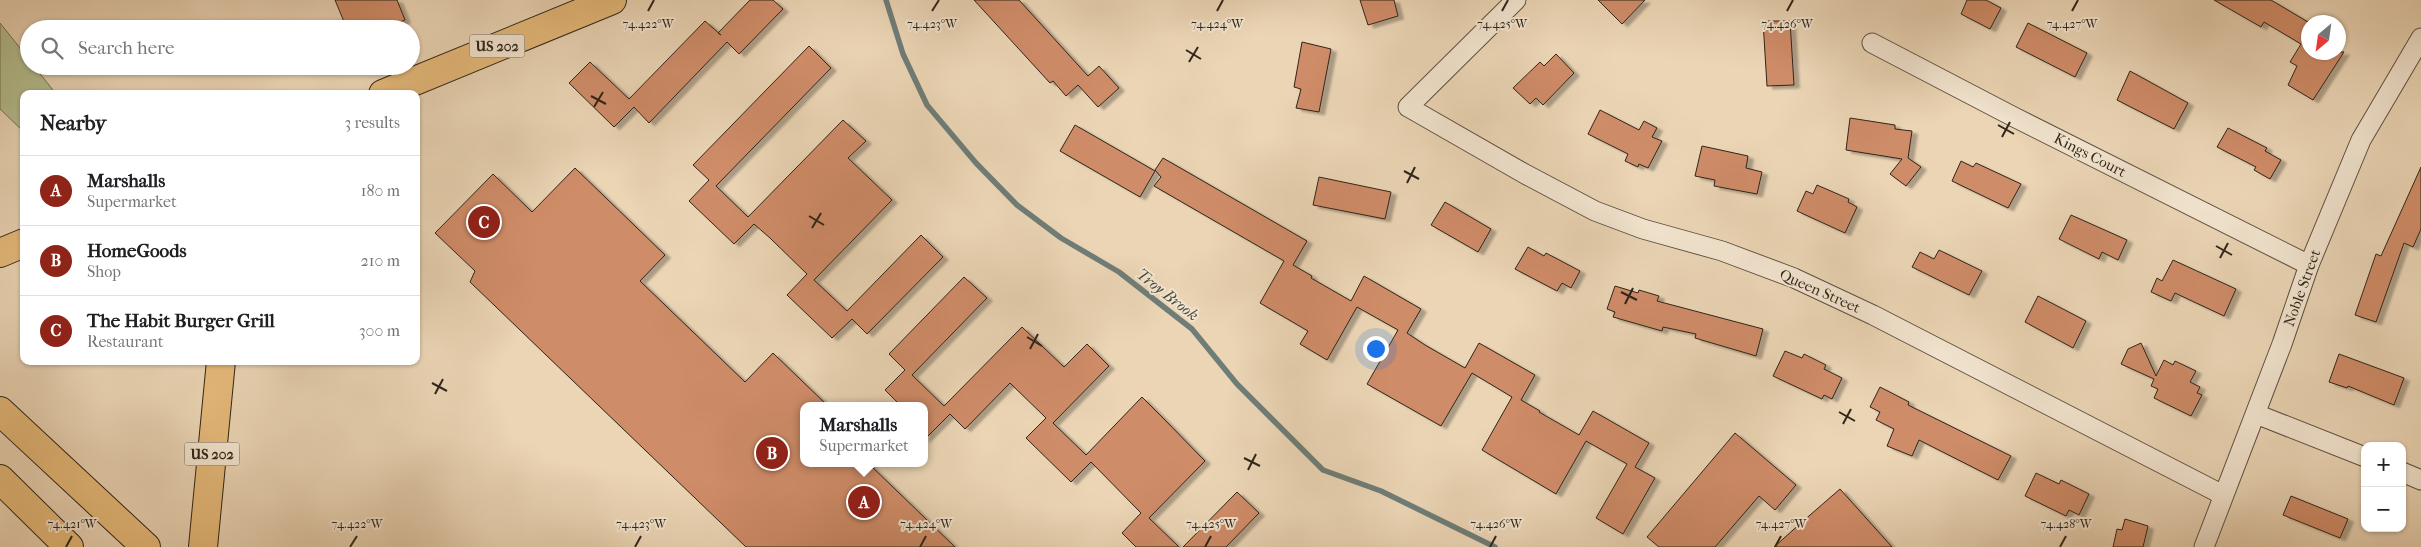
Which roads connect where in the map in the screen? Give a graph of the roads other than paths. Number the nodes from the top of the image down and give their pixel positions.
1 (612, 0) edge
2 (1516, 0) edge
3 (2421, 38) edge
4 (1872, 43) dead end
5 (393, 90) edge
6 (20, 245) edge
7 (0, 253) edge
8 (2310, 265) junction
9 (221, 365) edge
10 (0, 411) edge
11 (2256, 414) junction
12 (2361, 455) edge
13 (2406, 474) edge
14 (0, 479) edge
15 (2421, 480) edge
16 (2223, 496) junction
17 (69, 547) edge
18 (146, 547) edge
19 (203, 547) edge
20 (2204, 547) edge

1 - 5 main road, US 202
2 - 16 street, Queen Street
3 - 8 street, Noble Street
4 - 8 street, Kings Court
6 - 7 main road
8 - 11 street, Noble Street
9 - 19 main road, US 202
10 - 18 main road
11 - 12 street
11 - 16 street, Noble Street
13 - 15 street
14 - 17 main road
16 - 20 street, Noble Street

